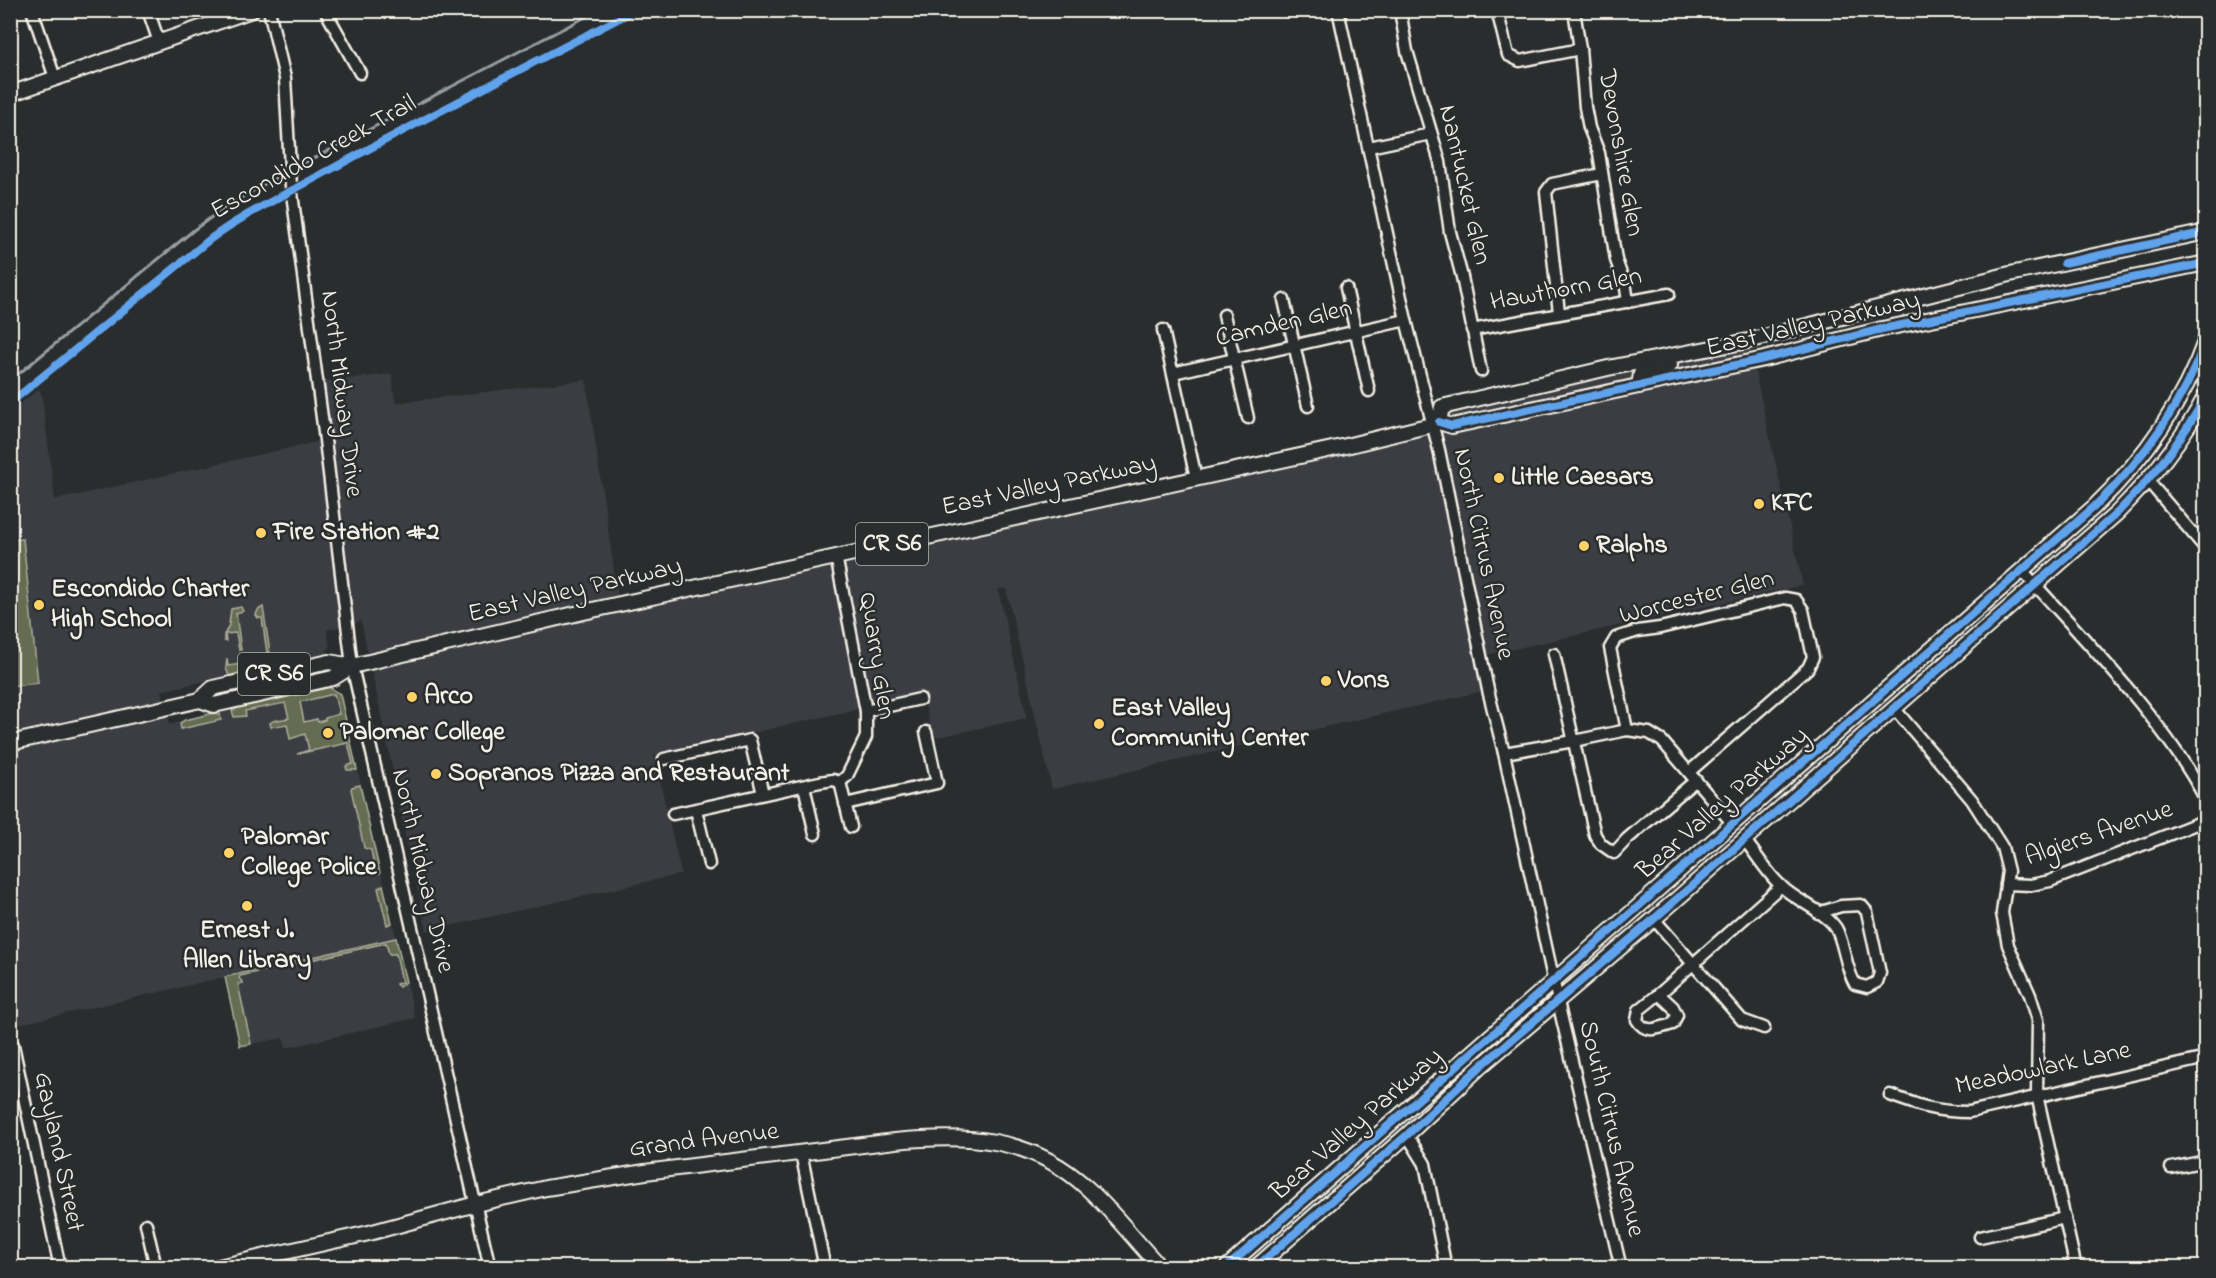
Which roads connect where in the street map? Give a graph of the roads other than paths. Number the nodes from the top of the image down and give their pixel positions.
1 (32, 10) edge
2 (148, 10) edge
3 (252, 10) edge
4 (269, 10) edge
5 (325, 10) edge
6 (1338, 10) edge
7 (1400, 10) edge
8 (1497, 10) edge
9 (1574, 10) edge
10 (159, 42) junction
11 (1580, 49) junction
12 (360, 73) dead end
13 (55, 78) junction
14 (10, 94) edge
15 (1431, 134) junction
16 (1369, 147) junction
17 (1602, 174) junction
18 (2205, 232) edge
19 (2205, 263) edge
20 (1346, 288) dead end
21 (1669, 294) dead end
22 (1284, 300) dead end
23 (1628, 302) junction
24 (1559, 313) junction
25 (1224, 315) dead end
26 (1406, 320) junction
27 (1163, 330) dead end
28 (1472, 330) junction
29 (1356, 331) junction
30 (2205, 339) edge
31 (1295, 345) junction
32 (1689, 353) junction
33 (1234, 359) junction
34 (1480, 371) dead end
35 (1173, 373) junction
36 (1639, 386) junction
37 (1369, 391) dead end
38 (2205, 395) edge
39 (1308, 406) dead end
40 (1248, 418) dead end
41 (1435, 423) junction
42 (1196, 478) junction
43 (2148, 481) junction
44 (2205, 549) edge
45 (836, 556) junction
46 (2022, 570) junction
47 (2035, 585) junction
48 (1554, 654) dead end
49 (352, 666) junction
50 (920, 699) dead end
51 (1894, 708) junction
52 (866, 711) junction
53 (1627, 730) junction
54 (926, 732) dead end
55 (1574, 741) junction
56 (10, 743) edge
57 (1504, 753) junction
58 (664, 759) dead end
59 (1693, 776) junction
60 (840, 782) junction
61 (804, 786) junction
62 (762, 795) junction
63 (2205, 800) edge
64 (845, 804) junction
65 (696, 810) junction
66 (673, 814) dead end
67 (2205, 820) edge
68 (1732, 824) junction
69 (851, 827) dead end
70 (815, 834) dead end
71 (1744, 839) junction
72 (709, 864) dead end
73 (2006, 884) junction
74 (1781, 886) junction
75 (1818, 913) junction
76 (1654, 919) junction
77 (1691, 964) junction
78 (1554, 981) junction
79 (1659, 994) dead end
80 (1558, 1001) junction
81 (1764, 1028) dead end
82 (13, 1045) dead end
83 (2205, 1058) edge
84 (1890, 1095) dead end
85 (2037, 1095) junction
86 (1407, 1135) junction
87 (801, 1153) junction
88 (2205, 1161) edge
89 (2171, 1168) dead end
90 (476, 1204) junction
91 (2065, 1218) junction
92 (146, 1224) dead end
93 (1980, 1237) dead end
94 (60, 1268) edge
95 (156, 1268) edge
96 (214, 1268) edge
97 (490, 1268) edge
98 (825, 1268) edge
99 (1161, 1268) edge
100 (1226, 1268) edge
101 (1255, 1268) edge
102 (1446, 1268) edge
103 (1621, 1268) edge
104 (2076, 1268) edge

1 - 13 street
2 - 10 street
3 - 10 main road
4 - 49 street, North Midway Drive
5 - 12 street
6 - 16 street, North Citrus Avenue
7 - 15 street, Nantucket Glen
8 - 11 street
9 - 11 street, Devonshire Glen
10 - 13 main road
11 - 17 street, Devonshire Glen
13 - 14 main road
15 - 16 street
15 - 28 street, Nantucket Glen
16 - 26 street, North Citrus Avenue
17 - 23 street, Devonshire Glen
17 - 24 street
18 - 32 main road, East Valley Parkway
19 - 36 main road, East Valley Parkway / CR S6
20 - 29 street
21 - 23 street, Hawthorn Glen
22 - 31 street
23 - 24 street, Hawthorn Glen
24 - 28 street, Hawthorn Glen
25 - 33 street
26 - 29 street, Camden Glen
26 - 41 street, North Citrus Avenue
27 - 35 street
28 - 34 street, Nantucket Glen
29 - 31 street, Camden Glen
29 - 37 street
30 - 46 main road, Bear Valley Parkway
31 - 33 street, Camden Glen
31 - 39 street
32 - 36 main road
32 - 41 main road, East Valley Parkway
33 - 35 street, Camden Glen
33 - 40 street
35 - 42 street
36 - 41 main road, East Valley Parkway / CR S6
38 - 43 main road, Bear Valley Parkway
41 - 42 main road, East Valley Parkway / CR S6
41 - 57 street, North Citrus Avenue
42 - 45 main road, East Valley Parkway / CR S6
43 - 44 street
43 - 47 main road, Bear Valley Parkway
45 - 49 main road, East Valley Parkway / CR S6
45 - 52 street, Quarry Glen
46 - 47 street
46 - 68 main road, Bear Valley Parkway
47 - 51 main road, Bear Valley Parkway
47 - 63 street
48 - 55 street
49 - 56 main road, East Valley Parkway / CR S6
49 - 90 street, North Midway Drive
50 - 52 street
51 - 71 main road, Bear Valley Parkway
51 - 73 street
52 - 60 street, Quarry Glen
53 - 55 street
53 - 59 street
53 - 59 street, Worcester Glen
54 - 64 street
55 - 57 street
55 - 59 street
57 - 78 street, North Citrus Avenue
58 - 62 street
59 - 68 street
60 - 61 street
60 - 64 street
61 - 62 street
61 - 70 street
62 - 65 street
64 - 69 street
65 - 66 street
65 - 72 street
67 - 73 street, Algiers Avenue
68 - 78 main road, Bear Valley Parkway
71 - 74 street
71 - 76 main road, Bear Valley Parkway
73 - 85 street
74 - 75 street
74 - 77 street
75 - 75 street
76 - 77 street
76 - 80 main road, Bear Valley Parkway
77 - 79 street
77 - 81 street
78 - 80 street, North Citrus Avenue
78 - 100 main road, Bear Valley Parkway
80 - 86 main road, Bear Valley Parkway
80 - 103 street, South Citrus Avenue
82 - 94 street, Gayland Street
83 - 85 street, Meadowlark Lane
84 - 85 street, Meadowlark Lane
85 - 91 street
86 - 101 main road, Bear Valley Parkway
86 - 102 street
87 - 90 main road, Grand Avenue
87 - 98 street
87 - 99 main road, Grand Avenue
88 - 89 street
90 - 96 main road, Grand Avenue
90 - 97 street, North Midway Drive
91 - 93 street
91 - 104 street
92 - 95 street

